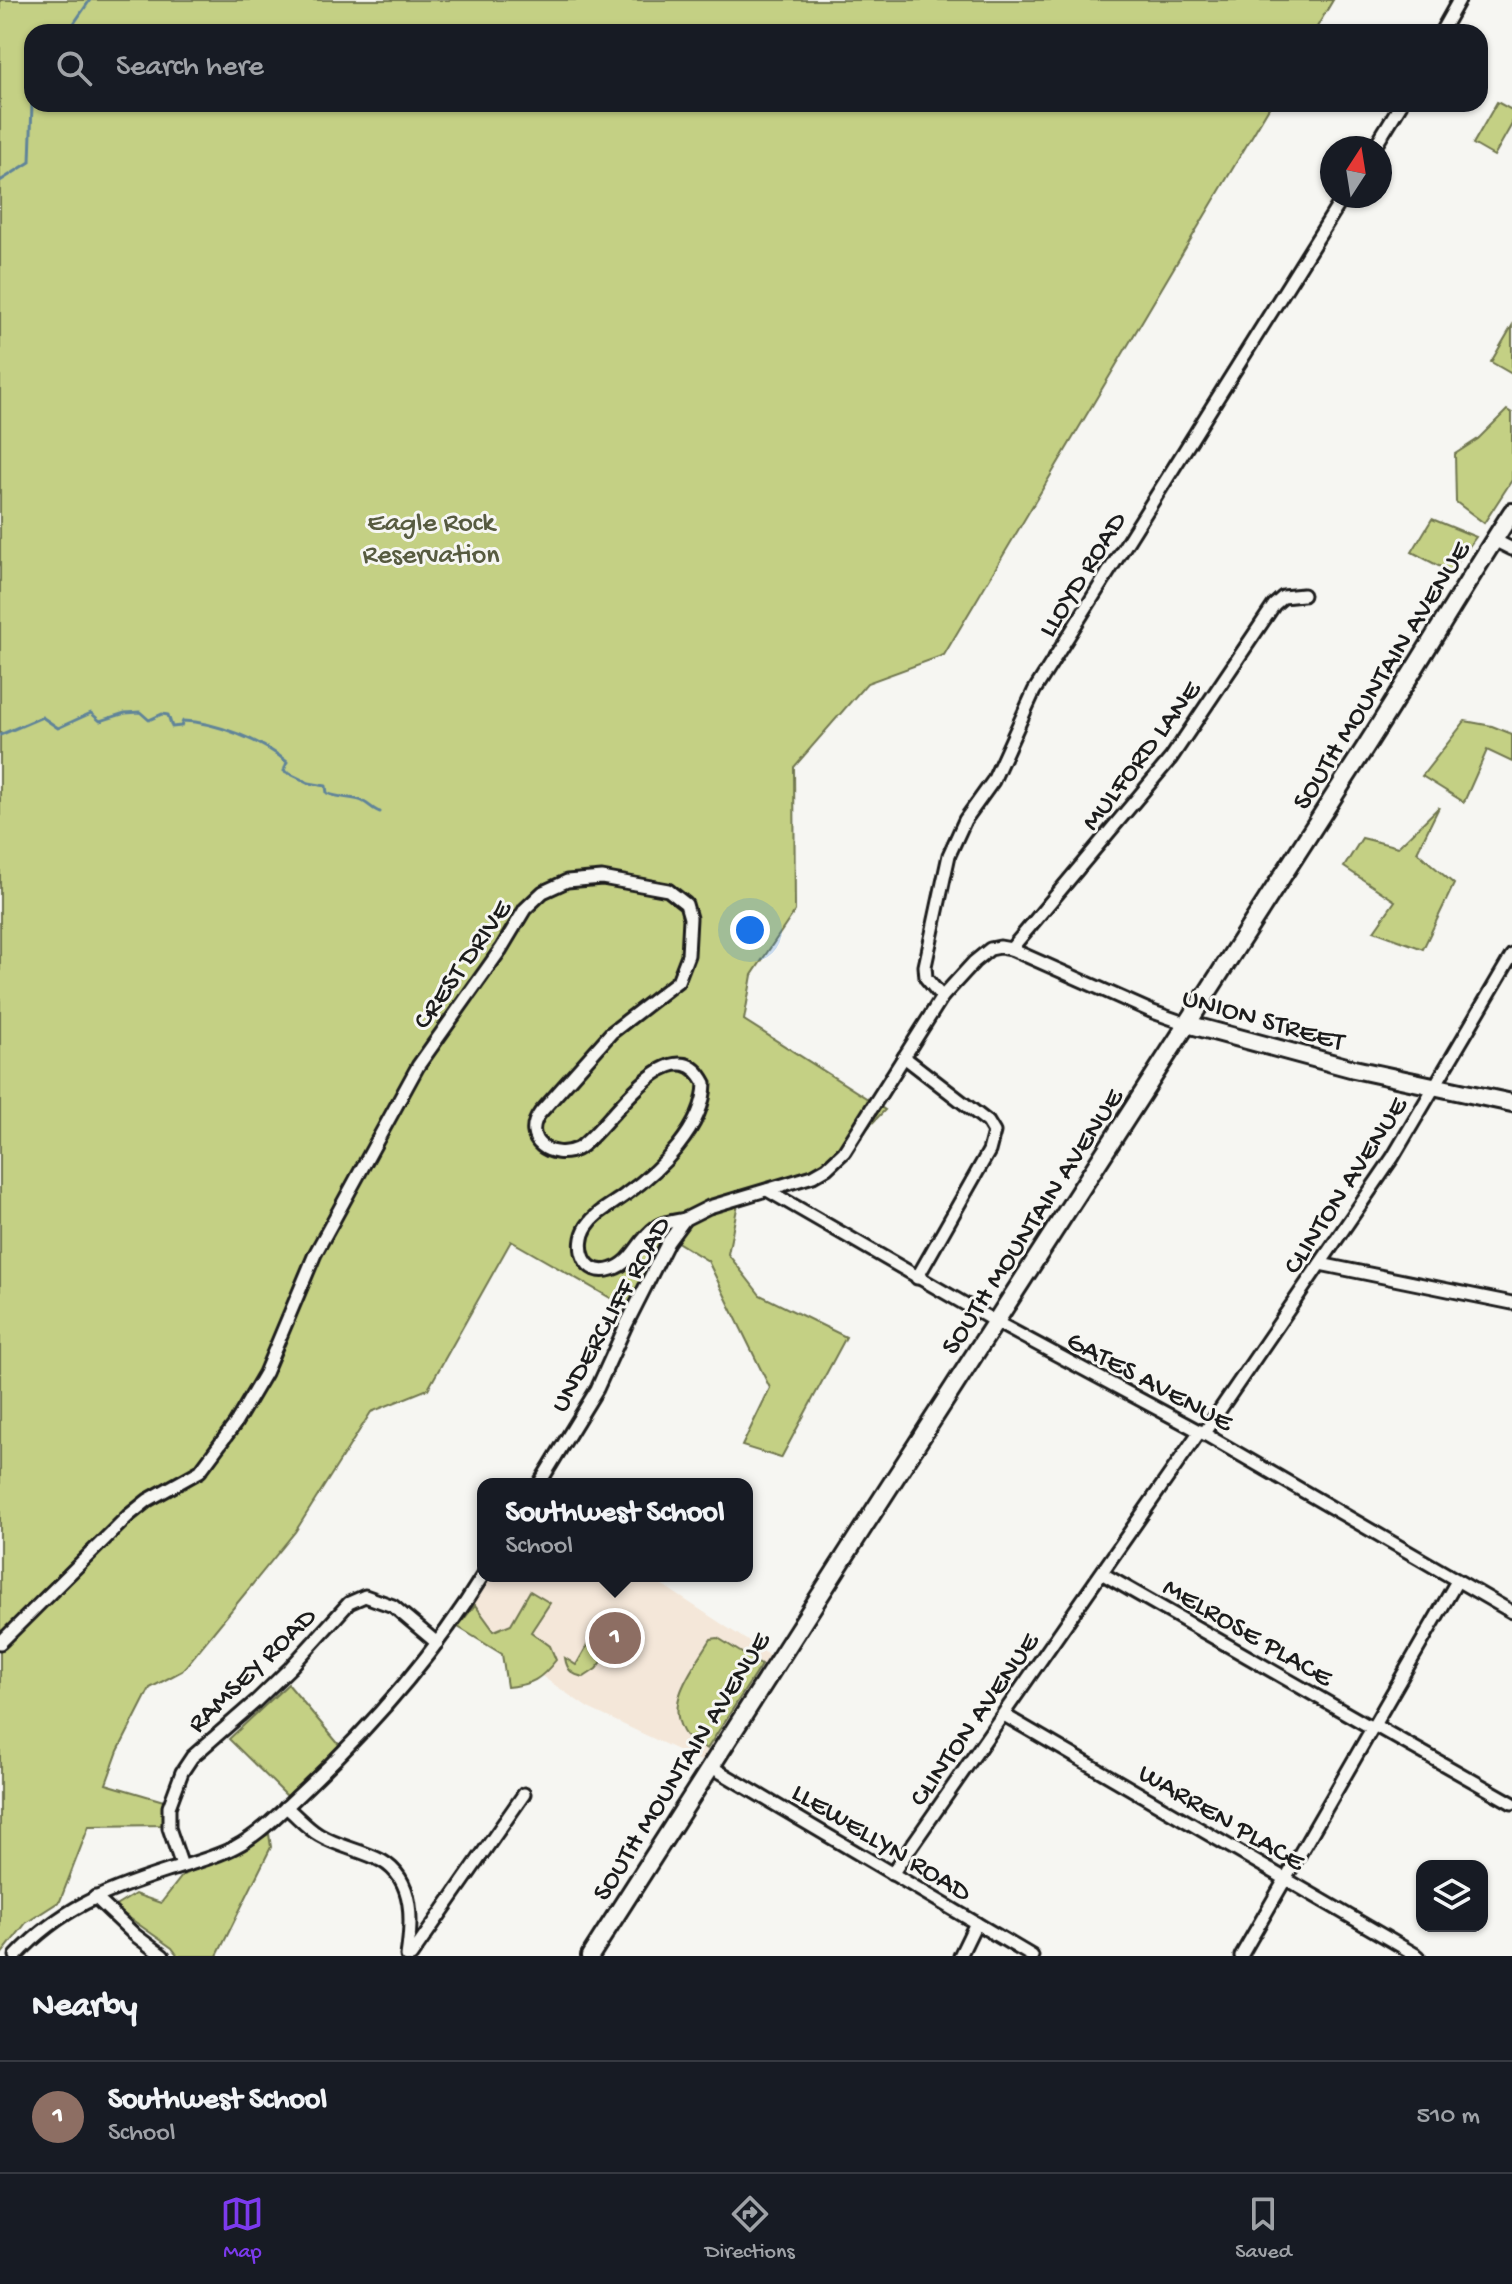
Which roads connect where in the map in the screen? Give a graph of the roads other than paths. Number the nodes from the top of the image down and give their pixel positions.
1 (1459, 0) edge
2 (1446, 24) edge
3 (1396, 112) edge
4 (1381, 136) edge
5 (1336, 208) edge
6 (1512, 512) edge
7 (1494, 540) junction
8 (1512, 549) edge
9 (1303, 595) dead end
10 (1011, 949) junction
11 (1512, 955) edge
12 (942, 997) junction
13 (1187, 1024) junction
14 (904, 1057) junction
15 (1434, 1088) junction
16 (1512, 1103) edge
17 (767, 1190) junction
18 (685, 1219) junction
19 (1320, 1264) junction
20 (917, 1278) junction
21 (1512, 1303) edge
22 (996, 1322) junction
23 (1202, 1432) junction
24 (543, 1478) edge
25 (1103, 1574) junction
26 (1457, 1581) junction
27 (478, 1582) edge
28 (1512, 1612) edge
29 (0, 1643) edge
30 (437, 1643) junction
31 (1004, 1715) junction
32 (1373, 1727) junction
33 (710, 1766) junction
34 (524, 1794) dead end
35 (1512, 1803) edge
36 (286, 1807) junction
37 (182, 1866) junction
38 (892, 1874) junction
39 (1285, 1879) junction
40 (95, 1897) junction
41 (976, 1923) junction
42 (16, 1956) edge
43 (163, 1956) edge
44 (409, 1956) edge
45 (590, 1956) edge
46 (960, 1956) edge
47 (1032, 1956) edge
48 (1241, 1956) edge
49 (1418, 1956) edge

1 - 2 street
3 - 4 street
5 - 12 street, LLOYD ROAD
6 - 7 street, SOUTH MOUNTAIN AVENUE
7 - 8 street
7 - 13 street, SOUTH MOUNTAIN AVENUE
9 - 10 street, MULFORD LANE
10 - 12 street, UNDERCLIFF ROAD
10 - 13 street, UNION STREET
11 - 15 street, CLINTON AVENUE
12 - 14 street, UNDERCLIFF ROAD
13 - 15 street, UNION STREET
13 - 22 street, SOUTH MOUNTAIN AVENUE
14 - 17 street, UNDERCLIFF ROAD
14 - 20 street
15 - 16 street, UNION STREET
15 - 19 street, CLINTON AVENUE
17 - 18 street, UNDERCLIFF ROAD
17 - 20 street, GATES AVENUE
18 - 24 street, UNDERCLIFF ROAD
18 - 29 street, CREST DRIVE
19 - 21 street
19 - 23 street, CLINTON AVENUE
20 - 22 street, GATES AVENUE
22 - 23 street, GATES AVENUE
22 - 33 street, SOUTH MOUNTAIN AVENUE
23 - 25 street, CLINTON AVENUE
23 - 26 street, GATES AVENUE
25 - 31 street, CLINTON AVENUE
25 - 32 street, MELROSE PLACE
26 - 28 street, GATES AVENUE
26 - 32 street
27 - 30 street
30 - 36 street
30 - 37 street, RAMSEY ROAD
31 - 38 street, CLINTON AVENUE
31 - 39 street, WARREN PLACE
32 - 35 street, MELROSE PLACE
32 - 39 street
33 - 38 street, LLEWELLYN ROAD
33 - 45 street, SOUTH MOUNTAIN AVENUE
34 - 44 street
36 - 37 street
36 - 44 street
37 - 40 street
38 - 41 street, LLEWELLYN ROAD
39 - 48 street
39 - 49 street, WARREN PLACE
40 - 42 street
40 - 43 street
41 - 46 street
41 - 47 street, LLEWELLYN ROAD

